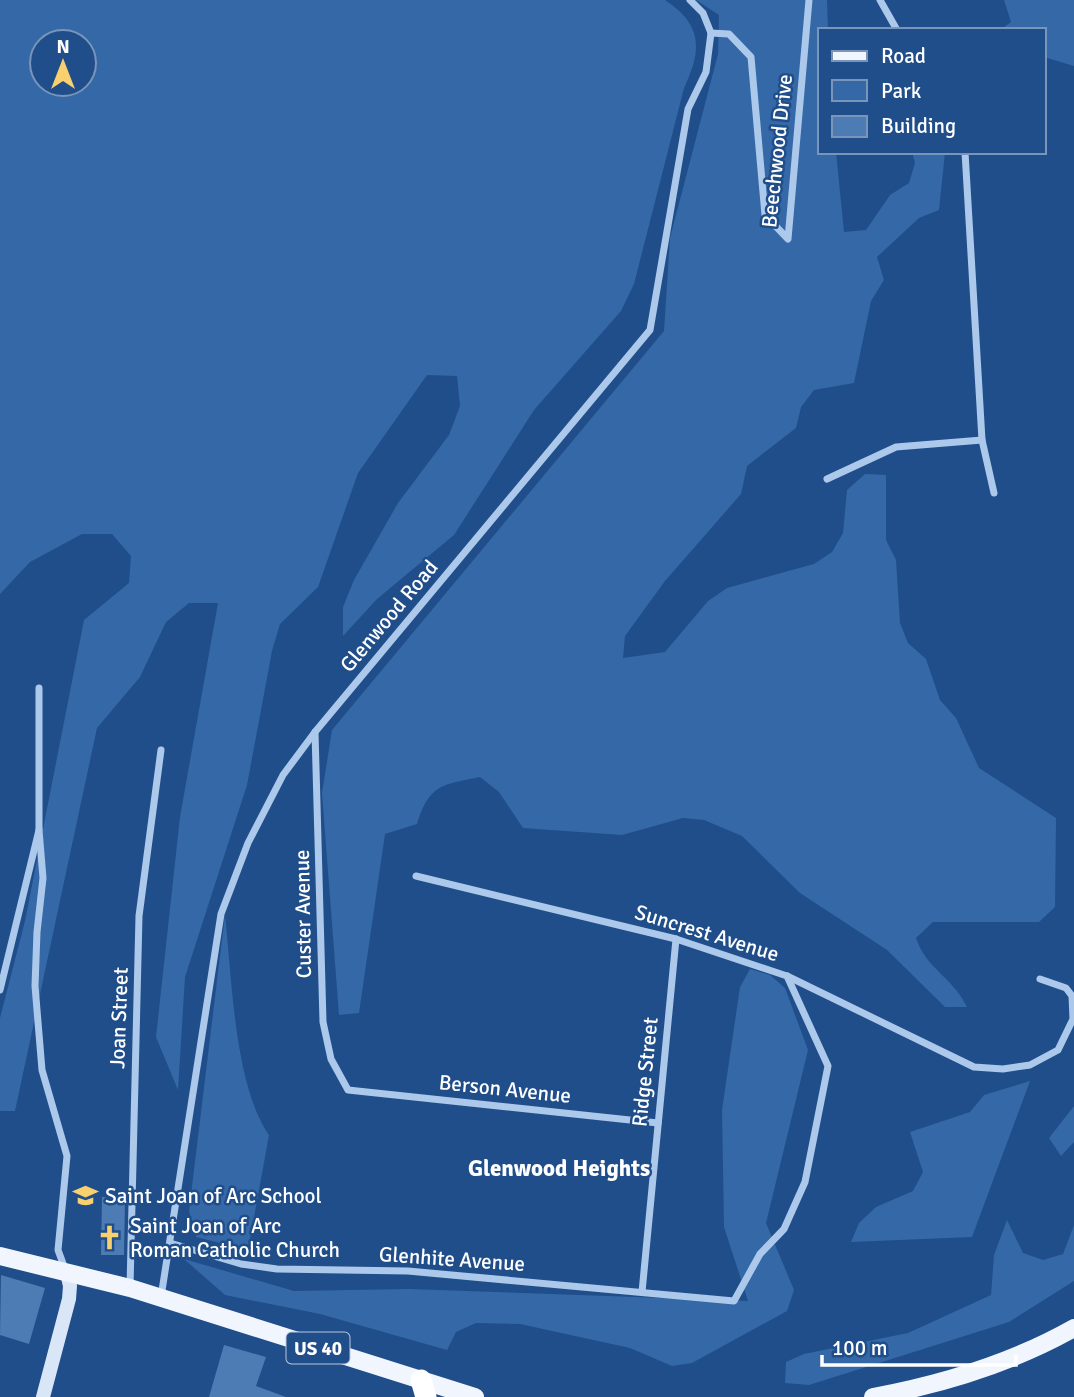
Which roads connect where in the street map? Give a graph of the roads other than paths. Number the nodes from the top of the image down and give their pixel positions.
1 (690, 0) edge
2 (809, 0) edge
3 (880, 0) edge
4 (896, 28) edge
5 (711, 33) junction
6 (965, 154) edge
7 (982, 440) junction
8 (827, 479) dead end
9 (994, 493) dead end
10 (38, 688) dead end
11 (315, 732) junction
12 (161, 750) dead end
13 (39, 830) junction
14 (416, 876) dead end
15 (676, 939) junction
16 (787, 976) junction
17 (1040, 979) dead end
18 (0, 990) edge
19 (348, 1090) joint
20 (658, 1123) junction
21 (170, 1243) junction
22 (0, 1256) edge
23 (67, 1273) junction
24 (130, 1288) junction
25 (642, 1292) junction
26 (161, 1298) junction
27 (1074, 1328) edge
28 (424, 1389) edge
29 (924, 1392) edge
30 (43, 1397) edge
31 (475, 1397) edge
32 (873, 1397) edge

1 - 5 street
2 - 5 street, Beechwood Drive
3 - 4 street
5 - 11 street, Glenwood Road
6 - 7 street
7 - 8 street
7 - 9 street
10 - 13 street
11 - 19 street, Custer Avenue
11 - 21 street, Glenwood Road
12 - 24 street, Joan Street
13 - 18 street
13 - 23 street
14 - 15 street, Suncrest Avenue
15 - 16 street, Suncrest Avenue
15 - 20 street, Ridge Street
16 - 17 street, Suncrest Avenue
16 - 25 street, Glenhite Avenue
19 - 20 street, Berson Avenue
20 - 25 street, Ridge Street
21 - 25 street, Glenhite Avenue
21 - 26 street, Glenwood Road
22 - 23 main road, US 40
23 - 24 main road, US 40
23 - 30 street
24 - 26 main road, US 40
26 - 28 main road, US 40
27 - 29 main road
28 - 31 main road, US 40
29 - 32 main road

